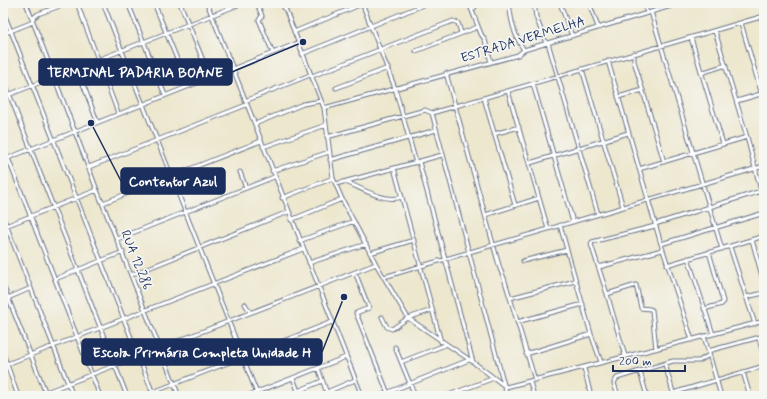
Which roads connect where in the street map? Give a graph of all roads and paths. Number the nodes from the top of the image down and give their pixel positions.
1 (26, 3) edge
2 (68, 3) edge
3 (77, 3) edge
4 (103, 3) edge
5 (128, 3) edge
6 (154, 3) edge
7 (180, 3) edge
8 (207, 3) edge
9 (243, 3) edge
10 (257, 3) edge
11 (283, 3) edge
12 (296, 3) edge
13 (362, 3) edge
14 (428, 3) edge
15 (469, 3) edge
16 (475, 3) edge
17 (479, 3) edge
18 (509, 3) edge
19 (534, 3) edge
20 (560, 3) edge
21 (589, 3) edge
22 (644, 3) edge
23 (681, 3) edge
24 (762, 3) edge
25 (674, 4) edge
26 (284, 8) junction
27 (472, 10) junction
28 (764, 10) edge
29 (3, 11) edge
30 (649, 12) junction
31 (212, 15) junction
32 (764, 16) edge
33 (33, 21) junction
34 (188, 24) junction
35 (741, 24) junction
36 (371, 26) junction
37 (478, 27) junction
38 (598, 28) junction
39 (11, 31) junction
40 (715, 31) junction
41 (166, 32) junction
42 (294, 32) junction
43 (461, 33) junction
44 (3, 34) edge
45 (572, 36) junction
46 (691, 38) junction
47 (144, 41) junction
48 (298, 43) junction
49 (547, 43) junction
50 (662, 46) junction
51 (122, 50) junction
52 (381, 50) junction
53 (416, 50) dead end
54 (524, 50) junction
55 (273, 53) junction
56 (634, 53) junction
57 (302, 54) junction
58 (99, 59) junction
59 (608, 61) junction
60 (491, 62) junction
61 (726, 65) junction
62 (77, 68) junction
63 (234, 68) junction
64 (388, 68) junction
65 (582, 68) junction
66 (446, 73) junction
67 (701, 73) junction
68 (311, 75) junction
69 (55, 76) junction
70 (558, 76) junction
71 (3, 78) edge
72 (210, 78) junction
73 (533, 84) junction
74 (32, 86) junction
75 (188, 86) junction
76 (336, 88) dead end
77 (395, 88) junction
78 (644, 90) junction
79 (508, 91) junction
80 (9, 94) junction
81 (763, 94) edge
82 (165, 95) junction
83 (3, 97) edge
84 (618, 97) junction
85 (484, 98) junction
86 (245, 101) junction
87 (321, 101) junction
88 (737, 101) junction
89 (764, 102) edge
90 (143, 104) junction
91 (246, 105) junction
92 (455, 106) junction
93 (324, 108) junction
94 (118, 113) junction
95 (432, 113) junction
96 (403, 116) junction
97 (97, 121) junction
98 (255, 124) junction
99 (326, 126) junction
100 (519, 127) junction
101 (436, 130) junction
102 (75, 131) junction
103 (628, 133) junction
104 (494, 134) junction
105 (327, 137) junction
106 (409, 137) junction
107 (748, 137) junction
108 (53, 139) junction
109 (158, 141) junction
110 (261, 141) junction
111 (604, 141) junction
112 (723, 144) junction
113 (264, 147) junction
114 (30, 148) junction
115 (579, 148) junction
116 (329, 152) junction
117 (693, 153) junction
118 (442, 155) junction
119 (554, 155) junction
120 (8, 158) junction
121 (3, 160) edge
122 (330, 160) junction
123 (417, 162) junction
124 (664, 162) junction
125 (530, 163) junction
126 (764, 166) edge
127 (89, 167) junction
128 (394, 168) junction
129 (756, 169) junction
130 (639, 170) junction
131 (272, 171) junction
132 (240, 172) dead end
133 (172, 176) junction
134 (274, 177) junction
135 (333, 178) junction
136 (345, 182) junction
137 (336, 184) junction
138 (703, 184) junction
139 (246, 188) junction
140 (97, 190) junction
141 (761, 191) junction
142 (402, 197) junction
143 (76, 198) junction
144 (282, 198) junction
145 (539, 198) junction
146 (342, 199) junction
147 (648, 200) junction
148 (764, 202) edge
149 (102, 203) junction
150 (515, 205) junction
151 (54, 207) junction
152 (623, 207) junction
153 (710, 207) junction
154 (186, 212) junction
155 (288, 212) junction
156 (485, 214) junction
157 (598, 214) junction
158 (764, 214) edge
159 (3, 217) edge
160 (30, 217) junction
161 (291, 220) junction
162 (354, 221) junction
163 (573, 222) junction
164 (560, 225) junction
165 (655, 225) junction
166 (5, 227) edge
167 (715, 228) junction
168 (548, 229) junction
169 (764, 236) edge
170 (117, 239) junction
171 (299, 240) junction
172 (414, 240) junction
173 (752, 240) junction
174 (366, 244) junction
175 (493, 244) junction
176 (660, 244) junction
177 (730, 247) junction
178 (200, 248) junction
179 (303, 249) junction
180 (722, 249) junction
181 (567, 250) junction
182 (662, 250) junction
183 (123, 252) junction
184 (469, 252) junction
185 (709, 252) junction
186 (370, 253) junction
187 (445, 258) junction
188 (688, 258) junction
189 (102, 261) junction
190 (523, 261) dead end
191 (309, 263) junction
192 (376, 264) junction
193 (667, 265) junction
194 (421, 266) junction
195 (599, 267) junction
196 (79, 270) junction
197 (355, 272) junction
198 (131, 275) junction
199 (384, 277) junction
200 (55, 280) junction
201 (575, 281) junction
202 (764, 283) edge
203 (214, 284) junction
204 (3, 285) edge
205 (318, 286) junction
206 (31, 288) junction
207 (764, 292) edge
208 (607, 294) junction
209 (746, 297) junction
210 (8, 298) junction
211 (510, 298) junction
212 (245, 304) dead end
213 (583, 304) junction
214 (704, 309) junction
215 (146, 310) junction
216 (432, 310) junction
217 (250, 312) junction
218 (382, 317) dead end
219 (408, 318) junction
220 (124, 319) junction
221 (230, 321) junction
222 (764, 321) edge
223 (332, 322) junction
224 (517, 322) junction
225 (755, 324) junction
226 (101, 328) junction
227 (591, 334) junction
228 (713, 334) junction
229 (704, 336) junction
230 (764, 336) edge
231 (77, 338) junction
232 (759, 338) junction
233 (692, 340) junction
234 (441, 342) junction
235 (445, 345) junction
236 (53, 347) junction
237 (160, 347) junction
238 (395, 347) dead end
239 (656, 349) junction
240 (3, 353) edge
241 (708, 353) junction
242 (526, 354) junction
243 (31, 356) junction
244 (139, 356) junction
245 (243, 356) junction
246 (625, 356) junction
247 (346, 357) junction
248 (764, 357) edge
249 (471, 361) junction
250 (401, 362) junction
251 (601, 362) junction
252 (7, 364) junction
253 (115, 364) junction
254 (665, 364) junction
255 (764, 366) edge
256 (318, 368) junction
257 (584, 368) junction
258 (640, 372) junction
259 (743, 372) junction
260 (91, 375) junction
261 (293, 378) junction
262 (494, 378) junction
263 (355, 380) junction
264 (535, 380) junction
265 (716, 380) junction
266 (322, 381) junction
267 (530, 382) junction
268 (67, 383) junction
269 (410, 383) junction
270 (174, 384) junction
271 (506, 387) junction
272 (298, 391) junction
273 (257, 392) junction
274 (327, 392) junction
275 (46, 394) edge
276 (154, 394) edge
277 (388, 394) edge
278 (674, 395) edge
279 (18, 396) edge
280 (36, 396) edge
281 (73, 396) edge
282 (100, 396) edge
283 (127, 396) edge
284 (143, 396) edge
285 (179, 396) edge
286 (247, 396) edge
287 (258, 396) edge
288 (300, 396) edge
289 (328, 396) edge
290 (362, 396) edge
291 (379, 396) edge
292 (415, 396) edge
293 (446, 396) edge
294 (507, 396) edge
295 (534, 396) edge
296 (591, 396) edge
297 (618, 396) edge
298 (647, 396) edge
299 (721, 396) edge
300 (750, 396) edge

1 - 33 street, RUA 12.286
2 - 33 street
3 - 58 street
4 - 51 street
5 - 47 street
6 - 41 street
7 - 34 street
8 - 31 street
9 - 31 street
10 - 55 street
11 - 26 street
12 - 26 street
13 - 36 street
13 - 42 street
14 - 36 street
15 - 27 street
16 - 17 street
17 - 27 street
18 - 54 street
19 - 49 street
20 - 45 street
21 - 38 street
22 - 30 street
23 - 25 street, ESTRADA VERMELHA
24 - 28 street
25 - 30 street, ESTRADA VERMELHA
26 - 42 street
27 - 37 street
29 - 39 street
30 - 38 street, ESTRADA VERMELHA
30 - 50 street
31 - 34 street
31 - 63 street
32 - 35 street
33 - 39 street
33 - 69 street, RUA 12.286
34 - 41 street
34 - 72 street
35 - 40 street
35 - 81 street
36 - 52 street
36 - 57 street
37 - 43 street
37 - 60 street
38 - 45 street, ESTRADA VERMELHA
39 - 44 street
39 - 74 street
40 - 46 street
40 - 61 street
41 - 47 street
41 - 75 street
42 - 48 street
43 - 52 street
43 - 53 street
45 - 49 street, ESTRADA VERMELHA
46 - 50 street
46 - 67 street
47 - 51 street
47 - 82 street
48 - 55 street
48 - 57 street
49 - 54 street, ESTRADA VERMELHA
49 - 70 street
50 - 56 street
50 - 117 street
51 - 58 street
51 - 90 street
52 - 64 street
52 - 68 street
54 - 60 street, ESTRADA VERMELHA
55 - 63 street
56 - 59 street
56 - 78 street
57 - 68 street
58 - 62 street
58 - 94 street
59 - 65 street
59 - 84 street
60 - 66 street, ESTRADA VERMELHA
61 - 67 street
61 - 88 street
62 - 69 street
62 - 97 street
63 - 72 street
63 - 86 street
64 - 76 street
64 - 77 street
65 - 70 street
65 - 111 street
66 - 77 street, ESTRADA VERMELHA
66 - 92 street
67 - 112 street
68 - 86 street
68 - 87 street
69 - 74 street
69 - 102 street, RUA 12.286
70 - 73 street
70 - 115 street
71 - 80 street
72 - 75 street
73 - 79 street
73 - 119 street
74 - 80 street
74 - 108 street
75 - 82 street
77 - 93 street, ESTRADA VERMELHA
77 - 96 street
78 - 84 street
78 - 124 street
79 - 85 street
79 - 100 street
80 - 83 street
80 - 114 street
81 - 88 street
81 - 89 street
82 - 90 street
84 - 103 street
85 - 92 street
85 - 104 street
86 - 91 street
87 - 93 street
87 - 98 street
88 - 107 street
90 - 94 street
90 - 109 street
91 - 98 street
91 - 109 street
92 - 95 street
92 - 156 street
93 - 99 street
94 - 97 street
95 - 96 street
95 - 101 street
96 - 105 street
96 - 106 street
97 - 102 street
98 - 110 street
99 - 105 street
99 - 113 street
100 - 104 street
100 - 125 street
101 - 106 street
101 - 118 street
102 - 108 street
102 - 127 street, RUA 12.286
103 - 111 street
103 - 130 street
104 - 150 street
105 - 116 street
106 - 122 street
106 - 123 street
107 - 112 street
107 - 129 street
108 - 114 street
108 - 143 street
109 - 127 street
109 - 133 street
110 - 113 street
110 - 133 street
111 - 115 street
111 - 152 street
112 - 117 street
113 - 131 street
114 - 120 street
114 - 151 street
115 - 119 street
115 - 157 street
116 - 122 street
116 - 131 street
117 - 124 street
117 - 138 street
118 - 123 street
118 - 184 street
119 - 125 street
119 - 163 street
120 - 121 street
120 - 160 street
122 - 135 street
123 - 128 street
123 - 187 street
124 - 130 street
125 - 145 street
126 - 129 street
127 - 140 street, RUA 12.286
128 - 136 street
128 - 142 street
129 - 138 street
129 - 141 street
130 - 147 street
131 - 134 street
132 - 139 street
133 - 149 street
133 - 154 street
134 - 139 street
134 - 144 street
135 - 137 street
135 - 144 street
136 - 137 street
136 - 142 street
137 - 146 street
138 - 147 street
138 - 153 street
139 - 154 street
140 - 143 street
140 - 149 street, RUA 12.286
141 - 148 street
141 - 153 street
142 - 172 street
143 - 151 street
143 - 189 street
144 - 155 street
145 - 150 street
145 - 168 street
146 - 161 street
146 - 162 street
147 - 152 street
147 - 165 street
149 - 170 street, RUA 12.286
150 - 156 street
151 - 160 street
151 - 196 street
152 - 157 street
153 - 165 street
153 - 167 street
154 - 170 street
154 - 178 street
155 - 161 street
155 - 178 street
156 - 175 street
157 - 163 street
158 - 167 street
159 - 166 street
160 - 166 street
160 - 200 street
161 - 171 street
162 - 171 street
162 - 174 street
163 - 164 street
164 - 168 street
164 - 181 street
165 - 176 street
165 - 195 street
166 - 206 street
167 - 176 street
167 - 180 street
168 - 175 street
169 - 173 street
170 - 183 street, RUA 12.286
171 - 179 street
172 - 186 street
172 - 194 street
173 - 177 street
173 - 202 street
174 - 186 street
174 - 191 street
175 - 184 street
175 - 211 street
176 - 182 street
177 - 180 street
177 - 209 street
178 - 198 street
178 - 203 street
179 - 191 street
179 - 203 street
180 - 185 street
181 - 190 street
181 - 201 street
182 - 193 street
182 - 195 street
183 - 189 street
183 - 198 street, RUA 12.286
184 - 187 street
184 - 271 street
185 - 188 street
185 - 214 street
186 - 192 street
187 - 194 street
187 - 249 street
188 - 193 street
188 - 214 street
189 - 196 street
189 - 220 street
191 - 205 street
192 - 197 street
192 - 199 street
193 - 233 street
194 - 199 street
194 - 216 street
195 - 208 street
196 - 200 street
196 - 226 street
197 - 205 street
197 - 277 street
198 - 215 street, RUA 12.286
199 - 219 street
200 - 231 street
201 - 211 street
201 - 213 street
203 - 215 street
203 - 221 street
204 - 210 street
205 - 217 street
205 - 223 street
206 - 210 street
206 - 236 street
207 - 209 street
208 - 239 street
208 - 246 street
209 - 225 street
210 - 243 street
211 - 224 street
212 - 217 street
213 - 224 street
213 - 227 street
214 - 228 street
215 - 220 street
215 - 237 street, RUA 12.286
216 - 219 street
216 - 234 street
217 - 221 street
218 - 219 street
219 - 234 street
220 - 226 street
220 - 244 street
221 - 237 street
221 - 245 street
222 - 225 street
223 - 245 street
223 - 247 street
224 - 242 street
225 - 228 street
226 - 231 street
226 - 253 street
227 - 242 street
227 - 251 street
228 - 229 street
229 - 233 street
229 - 241 street
230 - 232 street
231 - 236 street
231 - 260 street
232 - 241 street
232 - 248 street
233 - 239 street
234 - 235 street
235 - 249 street
235 - 250 street
236 - 243 street
236 - 268 street
237 - 244 street
237 - 270 street, RUA 12.286
238 - 250 street
239 - 246 street
240 - 252 street
241 - 254 street
241 - 265 street
242 - 264 street
243 - 252 street
243 - 275 street
244 - 253 street
244 - 276 street
245 - 270 street
245 - 273 street
246 - 251 street
247 - 256 street
247 - 263 street
249 - 262 street
249 - 269 street
250 - 269 street
251 - 257 street
252 - 279 street
253 - 260 street
253 - 283 street
254 - 258 street
254 - 278 street
255 - 259 street
256 - 261 street
256 - 266 street
257 - 264 street
257 - 296 street
258 - 297 street
258 - 298 street
259 - 265 street
259 - 300 street
260 - 268 street
260 - 282 street
261 - 272 street
261 - 273 street
262 - 271 street
262 - 293 street
263 - 274 street
263 - 290 street
264 - 267 street
265 - 278 street
265 - 299 street
266 - 272 street
266 - 274 street
267 - 271 street
267 - 295 street
268 - 275 street
268 - 281 street
269 - 277 street
269 - 292 street
270 - 276 street
270 - 285 street, RUA 12.286
271 - 294 street
272 - 288 street
273 - 286 street
273 - 287 street
274 - 289 street
275 - 280 street
276 - 284 street
277 - 291 street

